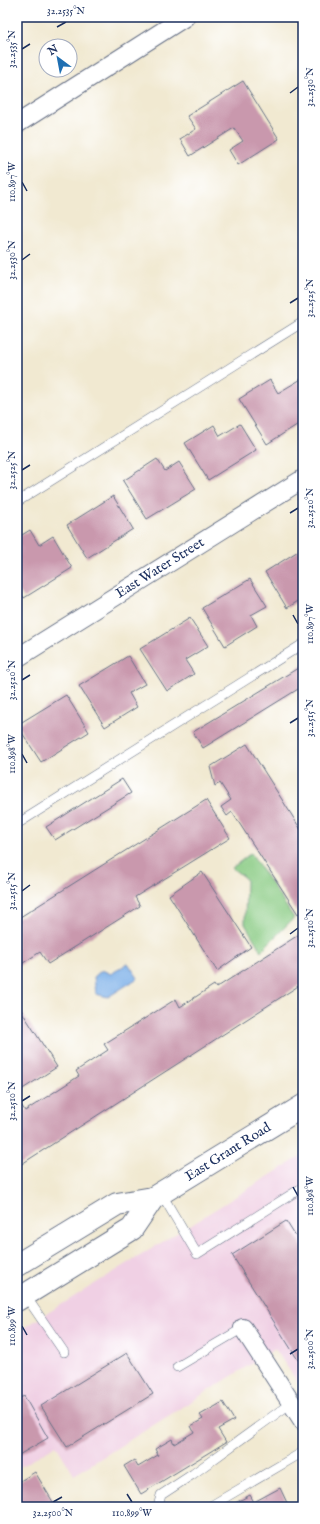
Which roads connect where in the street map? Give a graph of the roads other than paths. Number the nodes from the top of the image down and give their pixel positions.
1 (185, 17) edge
2 (17, 124) edge
3 (303, 322) edge
4 (303, 479) edge
5 (17, 502) edge
6 (303, 644) edge
7 (17, 658) edge
8 (17, 824) edge
9 (303, 1106) edge
10 (303, 1187) edge
11 (157, 1196) junction
12 (17, 1265) edge
13 (21, 1298) edge
14 (243, 1328) joint
15 (64, 1352) dead end
16 (177, 1367) dead end
17 (291, 1403) junction
18 (303, 1421) edge
19 (303, 1452) edge
20 (158, 1507) edge
21 (209, 1507) edge

1 - 2 street
3 - 5 lane
4 - 7 street, East Water Street
6 - 8 lane
9 - 11 main road, East Grant Road
10 - 11 lane
11 - 12 main road, East Grant Road
11 - 13 main road, East Grant Road
13 - 15 lane
14 - 16 lane
14 - 17 street
17 - 18 street
17 - 20 lane
19 - 21 lane

